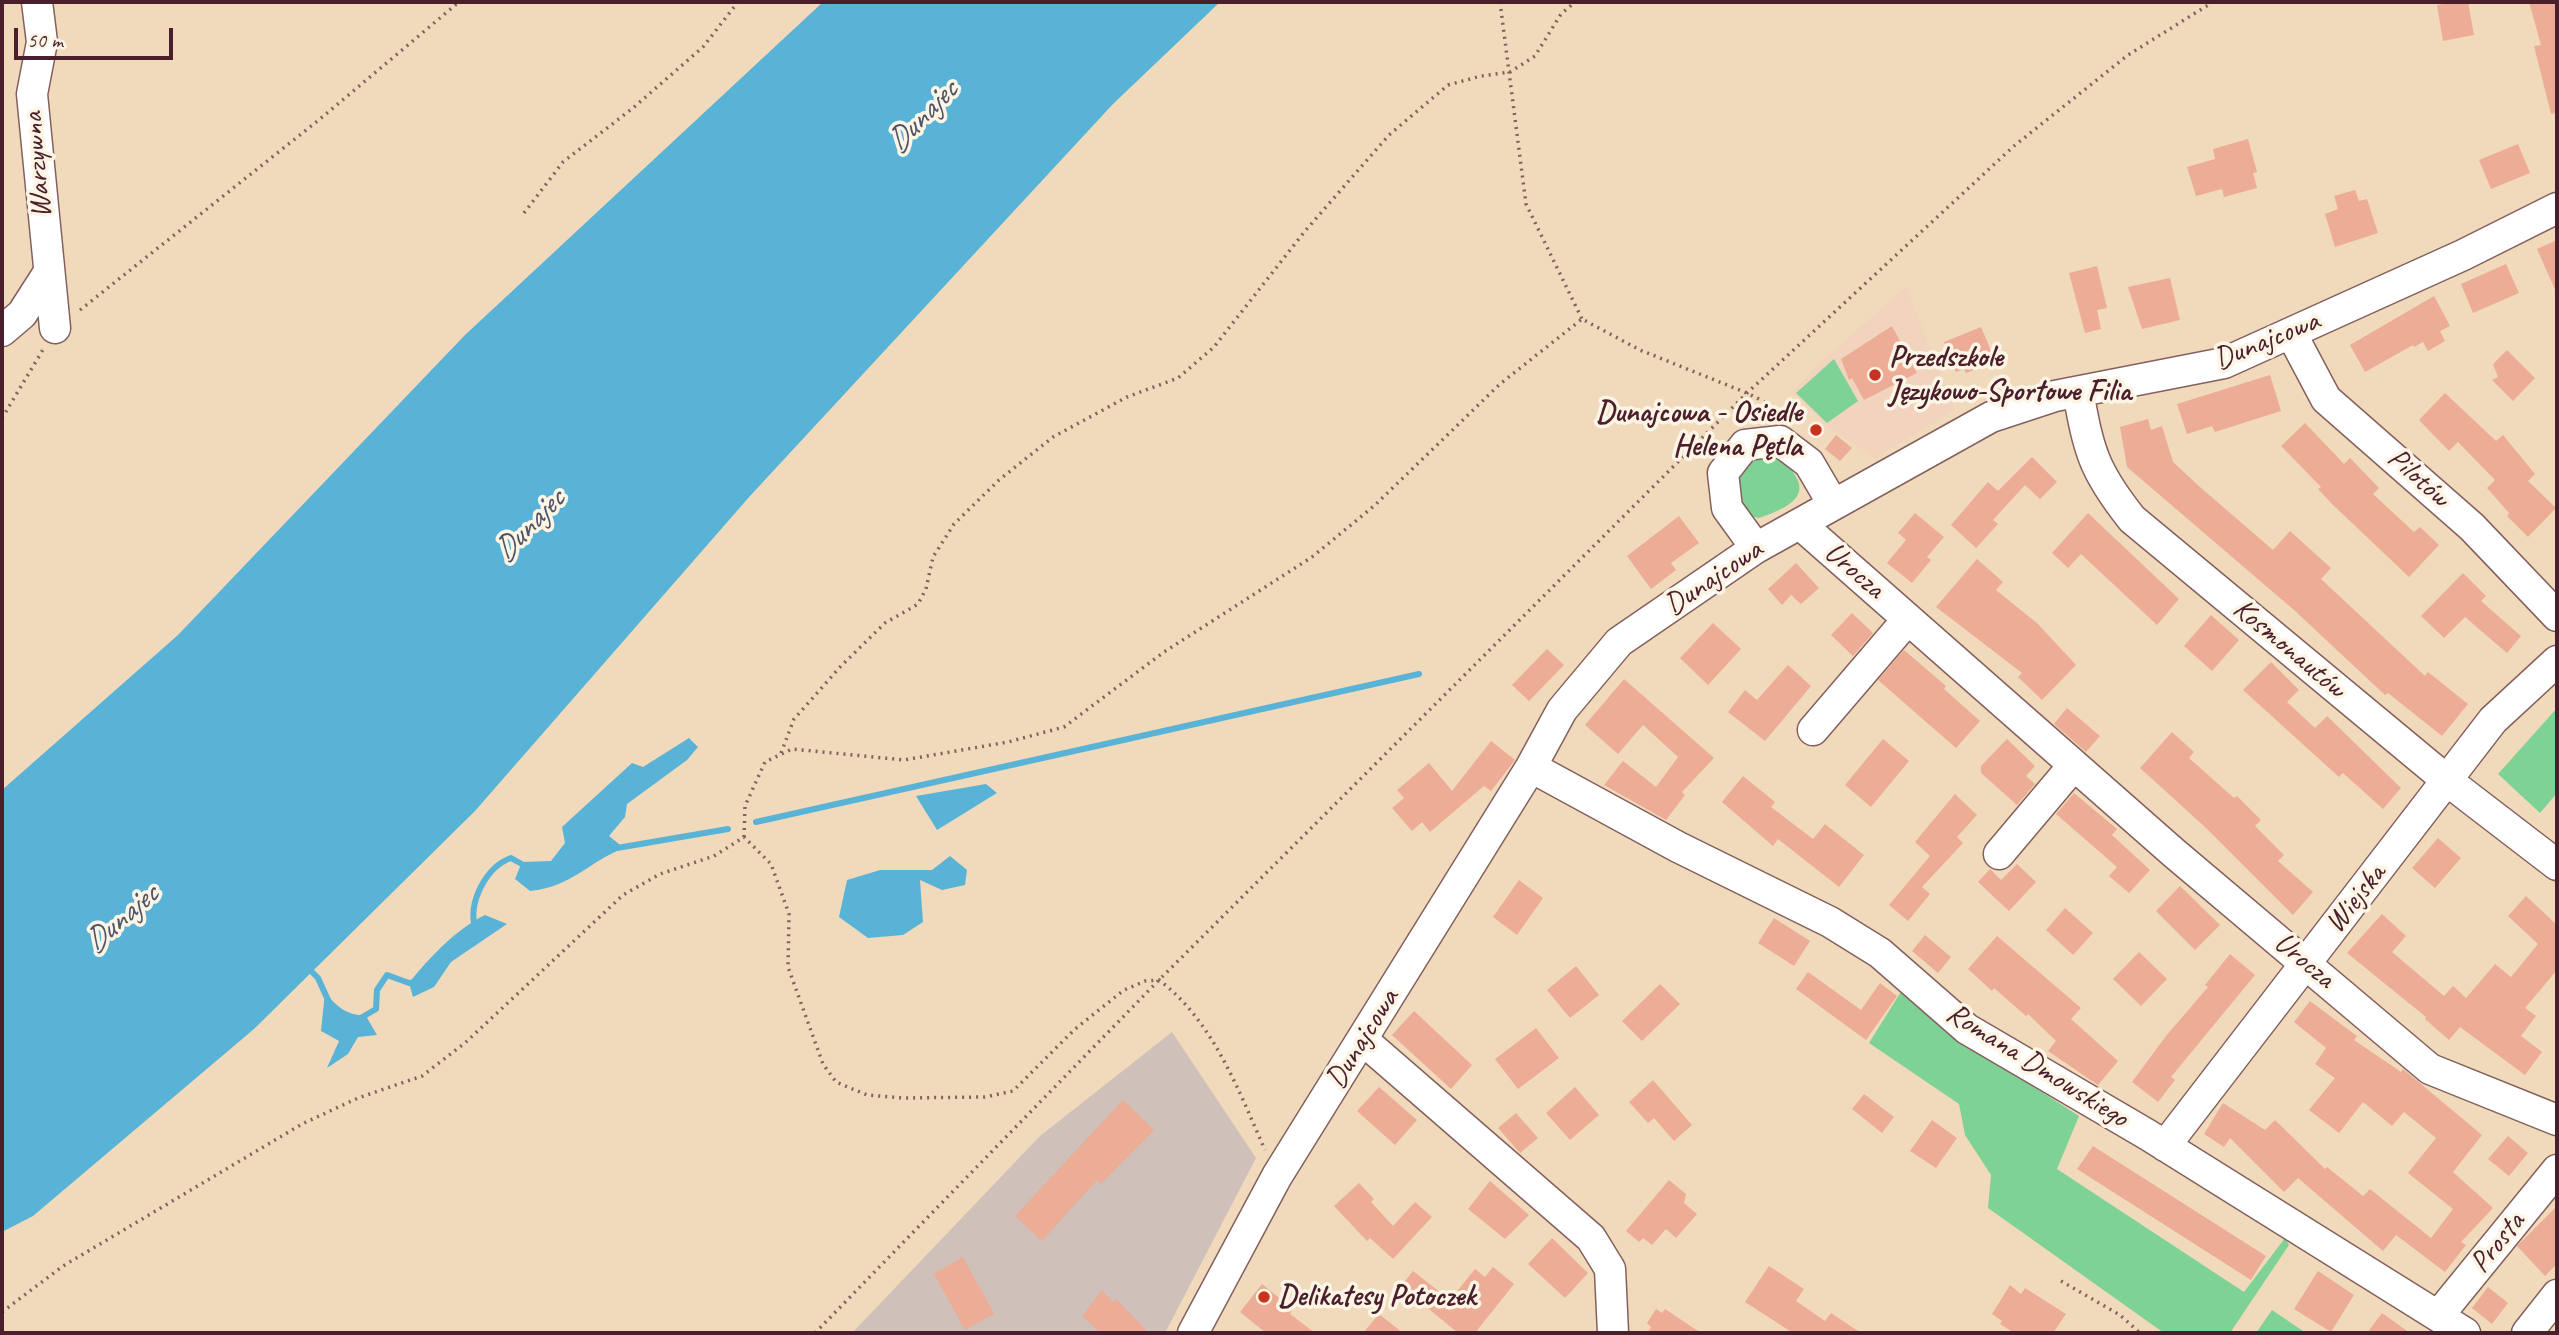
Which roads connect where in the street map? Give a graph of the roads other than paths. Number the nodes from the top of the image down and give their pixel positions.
1 (37, 2) edge
2 (2557, 208) edge
3 (47, 275) junction
4 (55, 328) road end
5 (2, 331) edge
6 (2291, 333) junction
7 (2078, 391) junction
8 (1833, 505) junction
9 (1800, 524) junction
10 (1756, 548) junction
11 (2557, 616) edge
12 (1908, 619) junction
13 (2557, 661) edge
14 (1813, 730) dead end
15 (2074, 765) junction
16 (1531, 767) junction
17 (2449, 782) junction
18 (1999, 854) dead end
19 (2557, 865) edge
20 (2306, 962) junction
21 (1364, 1041) junction
22 (2557, 1119) edge
23 (2165, 1146) junction
24 (2557, 1170) edge
25 (2557, 1295) edge
26 (2438, 1316) junction
27 (1206, 1328) edge
28 (1613, 1333) edge
29 (2465, 1333) edge
30 (2527, 1333) edge

1 - 3 street, Warzywna
2 - 6 street, Dunajcowa
3 - 4 street, Warzywna
3 - 5 street
6 - 7 street, Dunajcowa
6 - 11 street, Pilotów
7 - 8 street, Dunajcowa
7 - 17 street, Kosmonautów
8 - 9 street, Dunajcowa
8 - 10 street
9 - 10 street, Dunajcowa
9 - 12 street, Urocza
10 - 16 street, Dunajcowa
12 - 14 street, Urocza
12 - 15 street, Urocza
13 - 17 street, Wiejska
15 - 18 street
15 - 20 street, Urocza
16 - 21 street, Dunajcowa
16 - 23 street, Romana Dmowskiego
17 - 19 street, Kosmonautów
17 - 20 street, Wiejska
20 - 22 street, Urocza
20 - 23 street, Wiejska
21 - 27 street, Dunajcowa
21 - 28 street
23 - 26 street, Romana Dmowskiego
24 - 26 street, Prosta
25 - 30 street
26 - 29 street, Romana Dmowskiego

